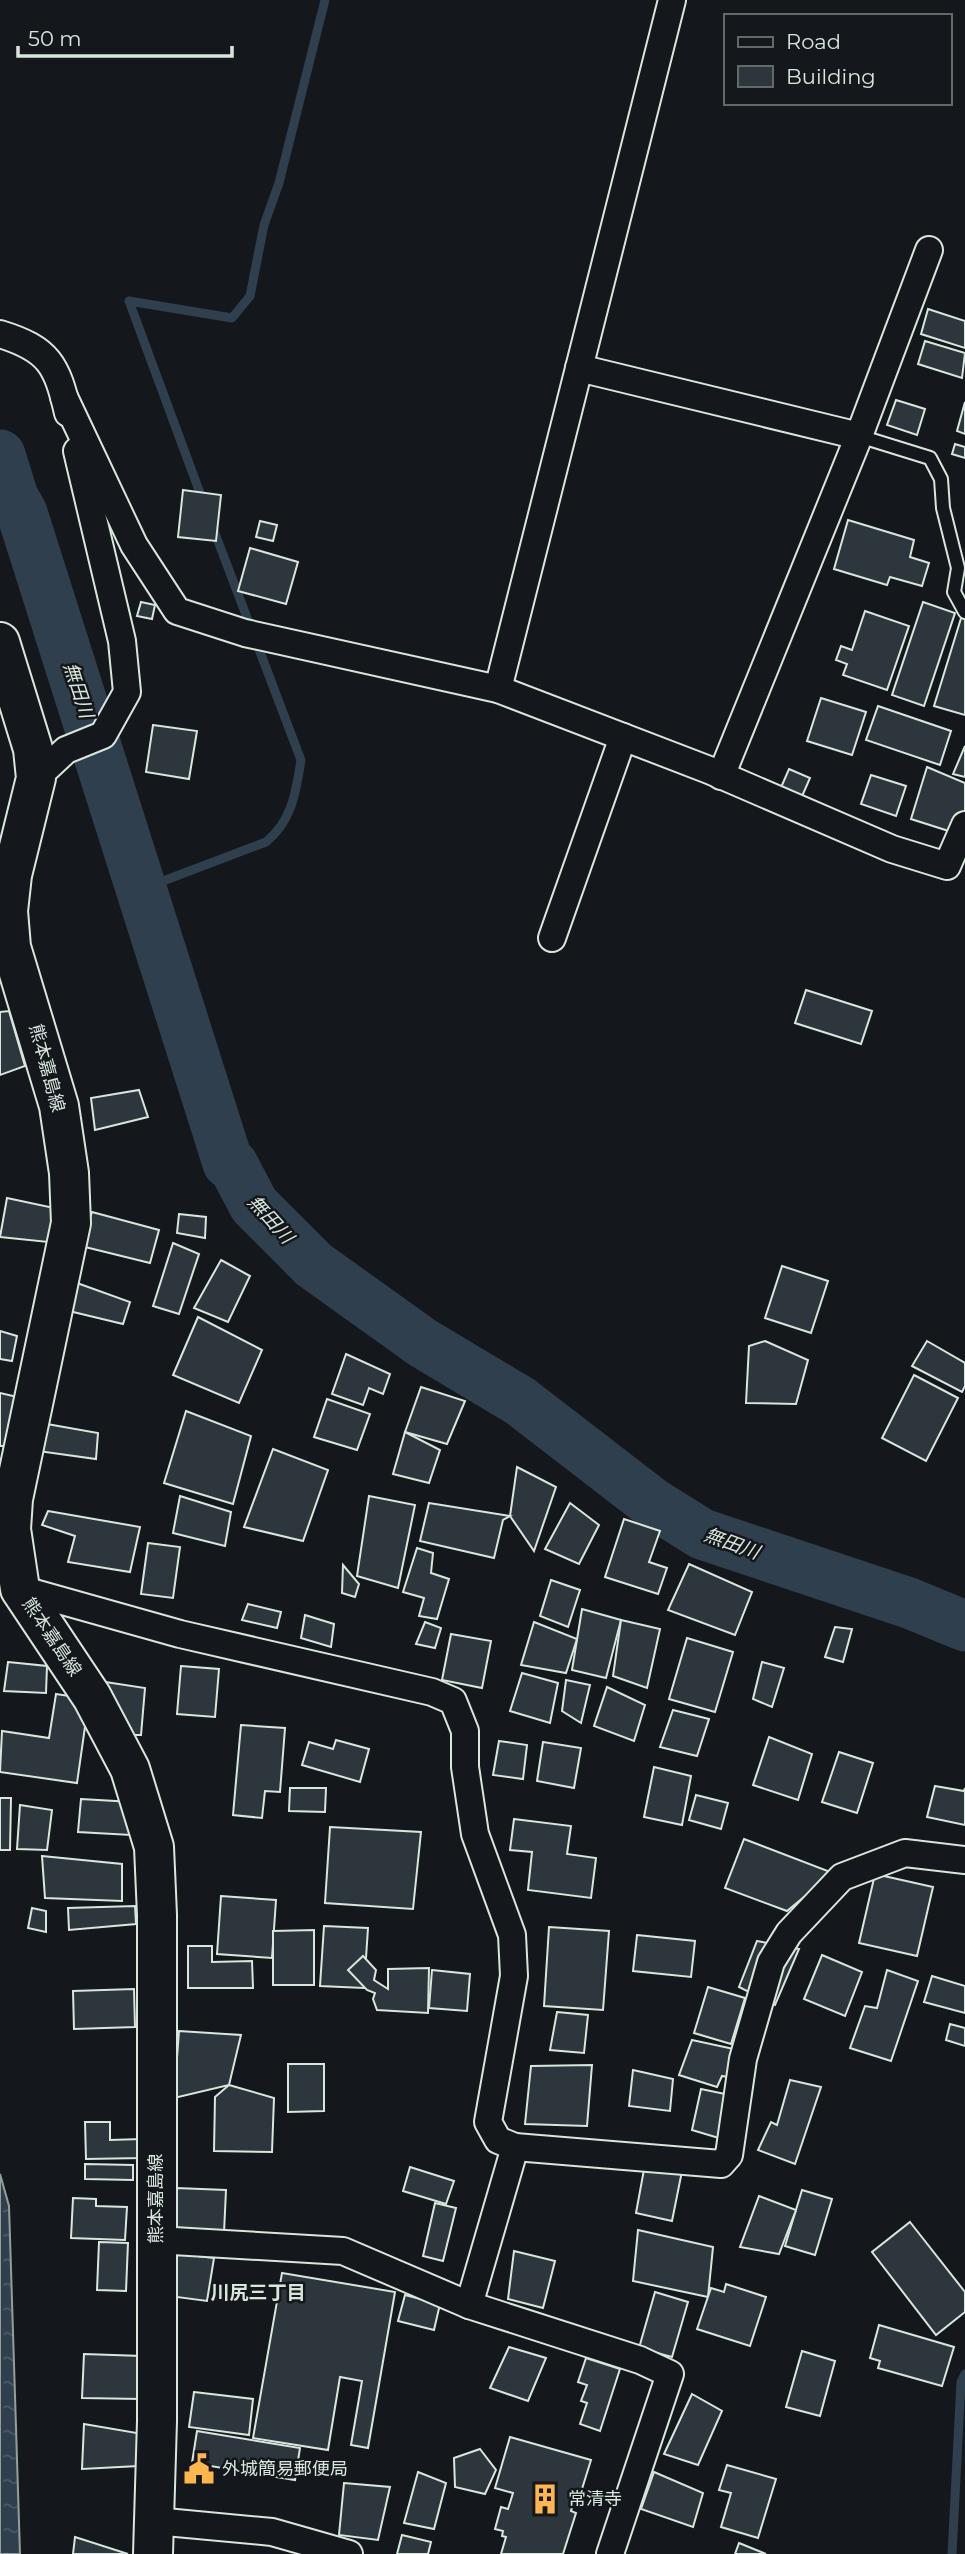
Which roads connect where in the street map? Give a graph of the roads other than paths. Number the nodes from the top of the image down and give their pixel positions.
1 (672, 0) edge
2 (929, 250) dead end
3 (0, 334) edge
4 (579, 368) junction
5 (64, 397) junction
6 (859, 436) junction
7 (965, 612) edge
8 (0, 642) edge
9 (498, 689) junction
10 (623, 737) junction
11 (721, 776) junction
12 (36, 778) junction
13 (965, 825) edge
14 (552, 938) dead end
15 (20, 1589) junction
16 (965, 1860) edge
17 (515, 2147) junction
18 (156, 2241) junction
19 (468, 2305) junction
20 (154, 2538) edge
21 (349, 2554) edge
22 (610, 2554) edge

1 - 4 street
2 - 6 street
3 - 5 street
4 - 6 street
4 - 9 street
5 - 9 street
5 - 12 street
6 - 7 lane
6 - 11 street
8 - 12 main road, 熊本嘉島線
9 - 10 street
10 - 11 street
10 - 14 street
11 - 13 street
12 - 15 main road, 熊本嘉島線
15 - 17 street
15 - 18 main road, 熊本嘉島線
16 - 17 street
17 - 19 street
18 - 19 street
18 - 20 main road, 熊本嘉島線
19 - 22 street
20 - 21 street

